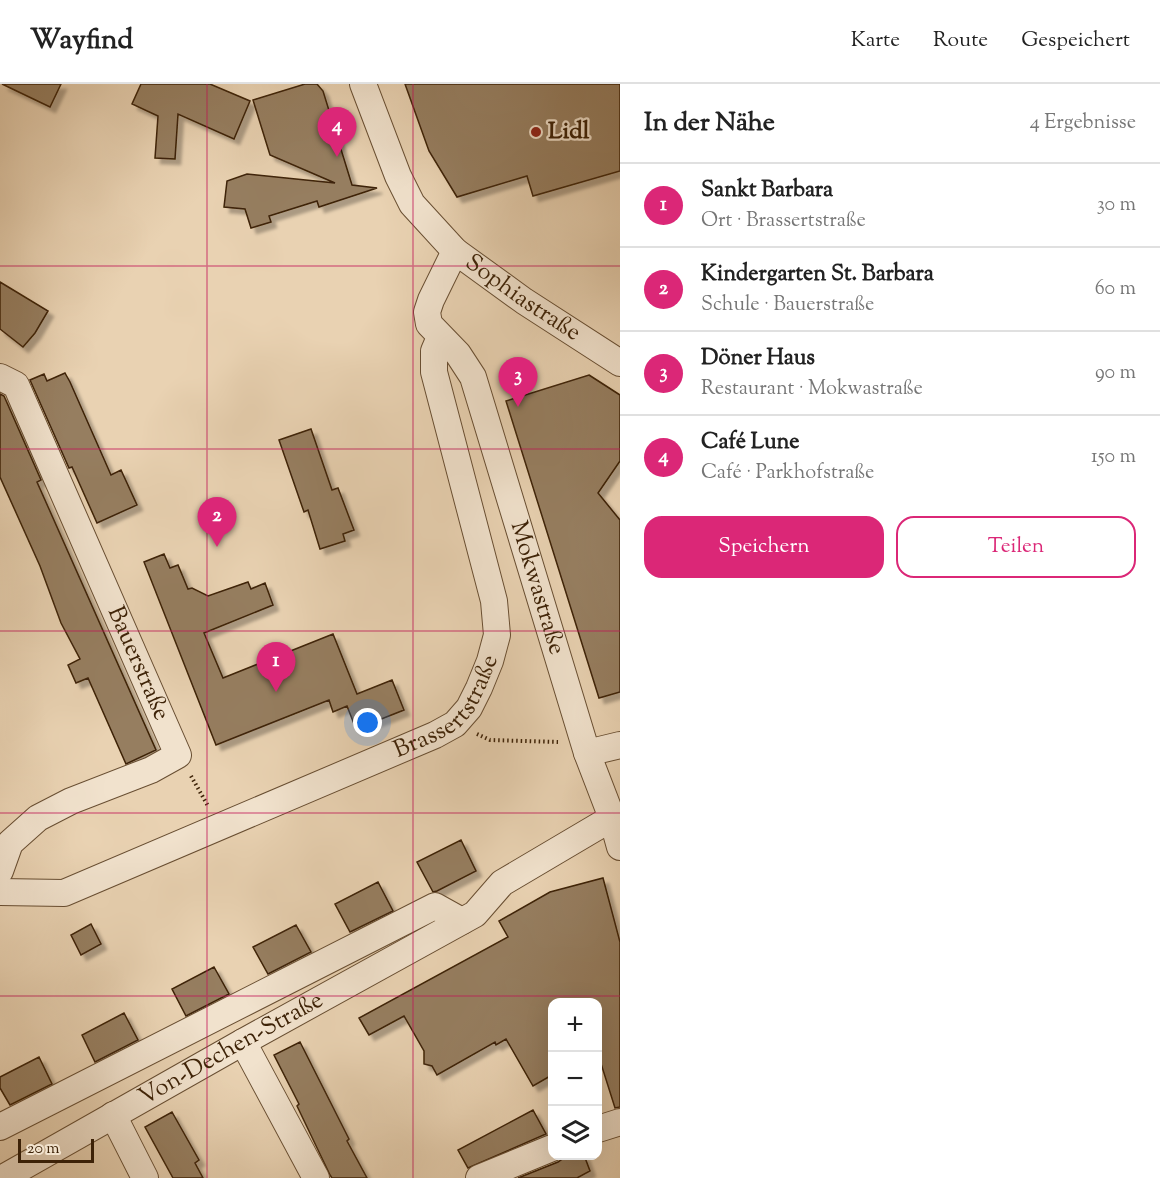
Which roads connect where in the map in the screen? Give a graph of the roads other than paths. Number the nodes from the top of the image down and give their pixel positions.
1 (363, 84) edge
2 (455, 252) junction
3 (440, 337) junction
4 (620, 363) edge
5 (0, 377) edge
6 (620, 745) edge
7 (587, 753) junction
8 (612, 818) junction
9 (620, 847) edge
10 (0, 871) edge
11 (0, 892) edge
12 (462, 921) junction
13 (243, 1042) junction
14 (113, 1115) junction
15 (620, 1122) edge
16 (0, 1127) edge
17 (602, 1127) edge
18 (548, 1150) edge
19 (3, 1178) edge
20 (145, 1178) edge
21 (316, 1178) edge
22 (479, 1178) edge

1 - 2 street, Sophiastraße
2 - 3 street
2 - 4 street, Sophiastraße
3 - 7 street, Mokwastraße
3 - 11 street, Brassertstraße
5 - 10 street, Bauerstraße
6 - 7 street
7 - 8 street, Mokwastraße
8 - 9 street, Mokwastraße
8 - 12 street, Von-Dechen-Straße
12 - 13 street, Von-Dechen-Straße
12 - 16 street, Von-Dechen-Straße
13 - 14 street, Von-Dechen-Straße
13 - 21 street
14 - 19 street, Von-Dechen-Straße
14 - 20 street
15 - 17 street
18 - 22 street

